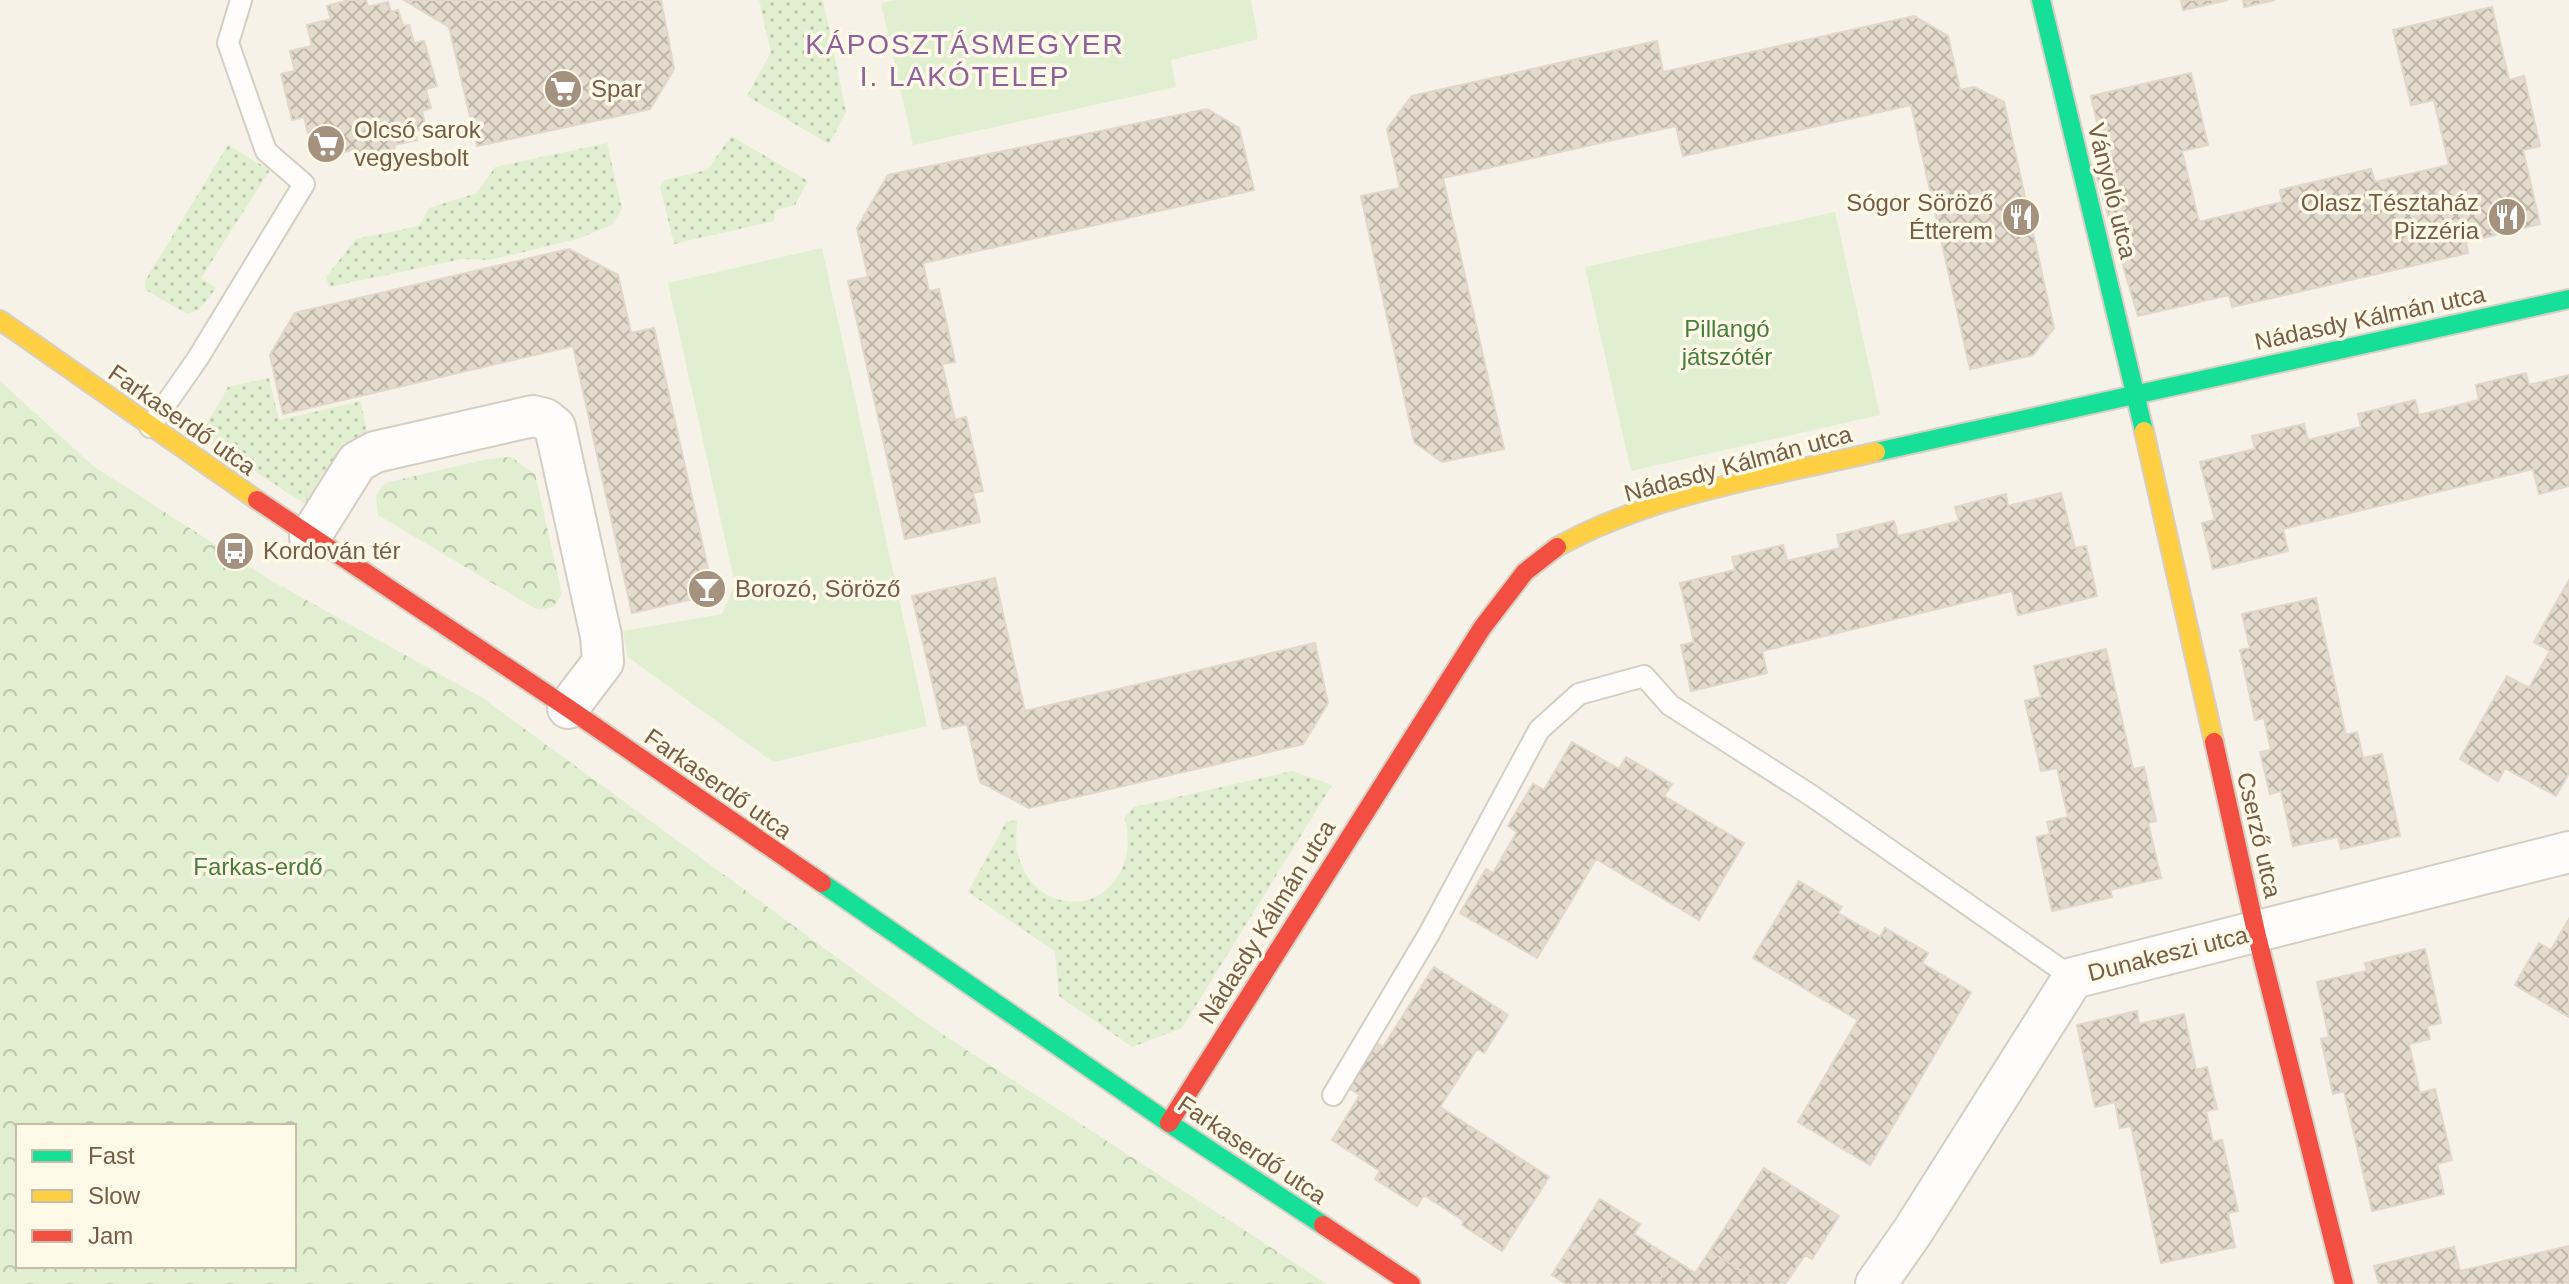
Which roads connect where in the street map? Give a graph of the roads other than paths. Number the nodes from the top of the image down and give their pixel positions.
1 (241, 0) edge
2 (2041, 0) edge
3 (2569, 299) edge
4 (0, 320) edge
5 (2136, 394) junction
6 (150, 427) junction
7 (310, 537) junction
8 (568, 708) junction
9 (2569, 852) edge
10 (2256, 932) junction
11 (2073, 978) junction
12 (1333, 1095) dead end
13 (1169, 1123) junction
14 (1411, 1284) edge
15 (1876, 1284) edge
16 (2344, 1284) edge

1 - 6 lane
2 - 5 street, Ványoló utca
3 - 5 street, Nádasdy Kálmán utca
4 - 6 street, Farkaserdő utca
5 - 10 street, Cserző utca
5 - 13 street, Nádasdy Kálmán utca
6 - 7 street, Farkaserdő utca
7 - 8 street, Farkaserdő utca
7 - 8 street
8 - 13 street, Farkaserdő utca
9 - 10 street, Dunakeszi utca
10 - 11 street, Dunakeszi utca
10 - 16 street, Cserző utca
11 - 12 lane
11 - 15 street, Dunakeszi utca
13 - 14 street, Farkaserdő utca

